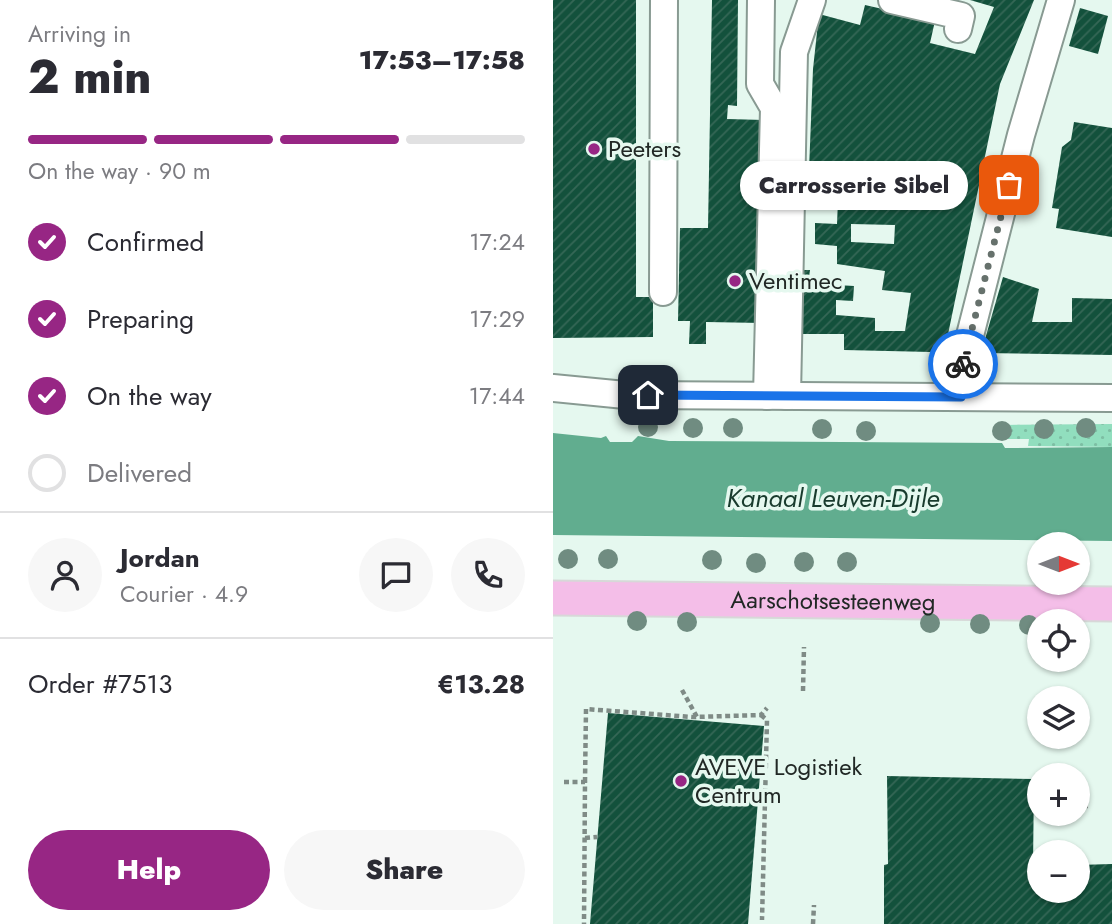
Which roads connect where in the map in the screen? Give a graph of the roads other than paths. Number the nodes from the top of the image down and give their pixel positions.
1 (664, 0) edge
2 (761, 0) edge
3 (812, 0) edge
4 (892, 0) edge
5 (1061, 0) edge
6 (958, 29) dead end
7 (663, 292) dead end
8 (553, 388) edge
9 (777, 396) junction
10 (961, 397) junction
11 (1112, 398) edge
12 (553, 598) edge
13 (1112, 604) edge

1 - 7 street
2 - 9 street
3 - 9 street
4 - 6 street
5 - 10 street
8 - 9 street
9 - 10 street
10 - 11 street
12 - 13 main road, Aarschotsesteenweg

